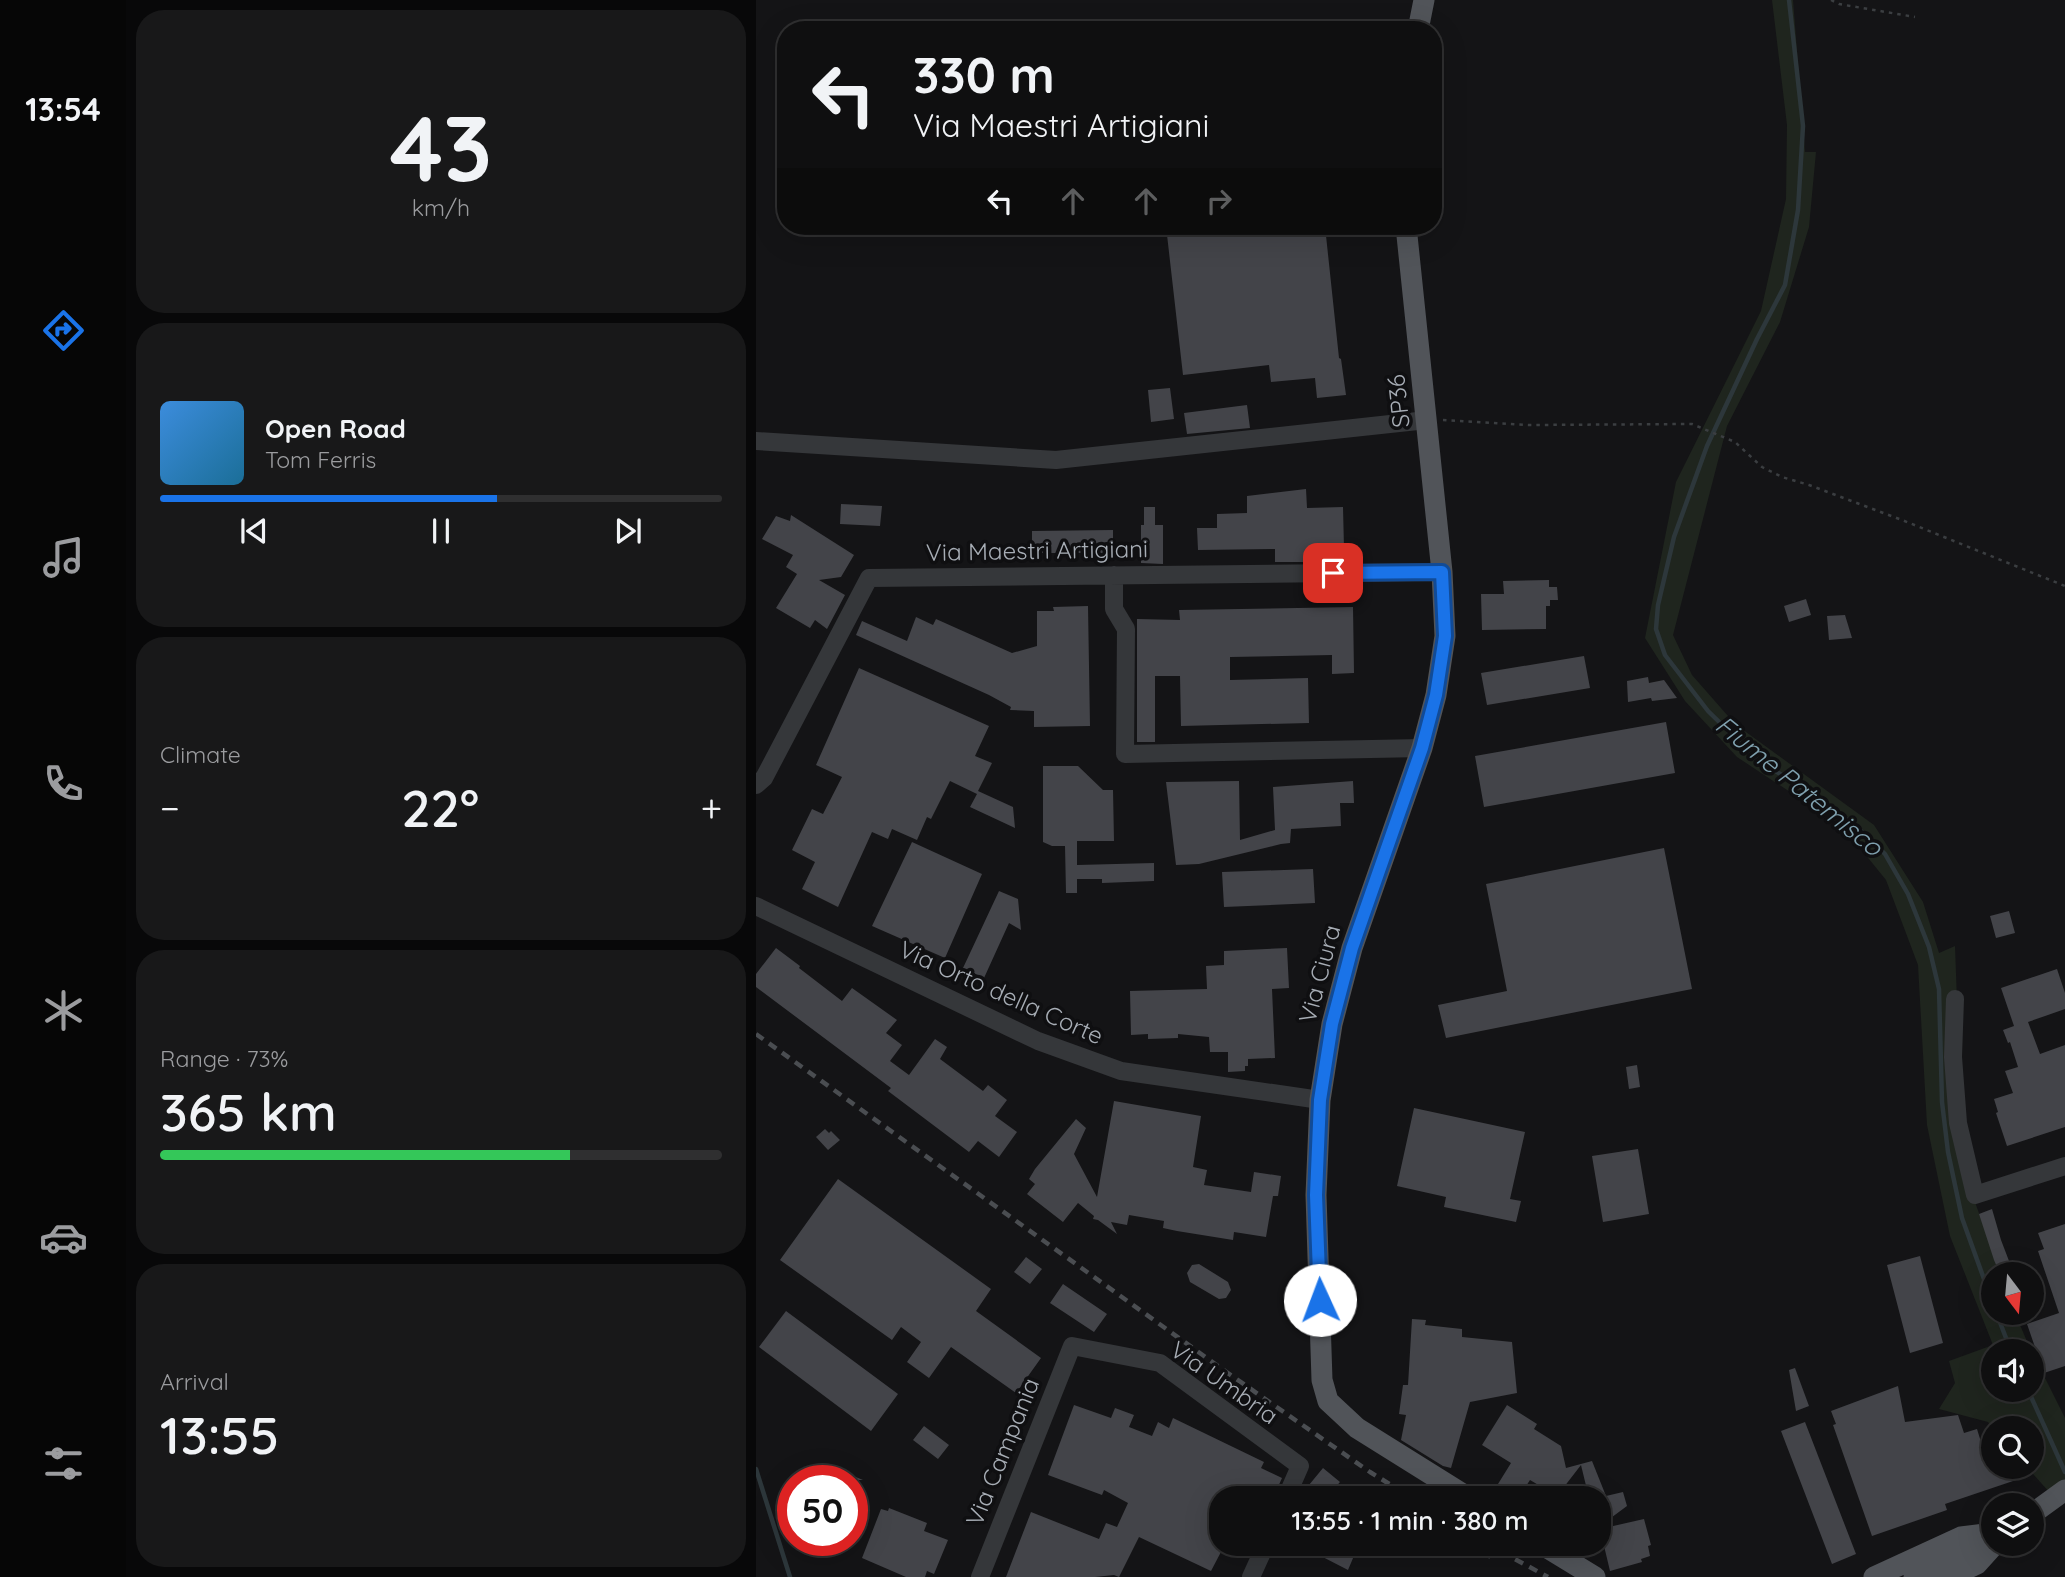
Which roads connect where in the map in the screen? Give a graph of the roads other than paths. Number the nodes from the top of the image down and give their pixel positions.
1 (1424, 0) edge
2 (1420, 21) edge
3 (1407, 235) edge
4 (1427, 419) junction
5 (756, 441) edge
6 (1442, 572) junction
7 (1114, 575) junction
8 (1422, 748) junction
9 (756, 785) edge
10 (756, 906) edge
11 (1955, 999) dead end
12 (1320, 1100) junction
13 (2065, 1166) edge
14 (1072, 1346) joint
15 (1291, 1486) edge
16 (1450, 1486) edge
17 (1981, 1536) edge
18 (1981, 1541) edge
19 (1261, 1556) edge
20 (1561, 1556) edge
21 (1985, 1556) edge
22 (980, 1577) edge
23 (1251, 1577) edge
24 (1595, 1577) edge
25 (1874, 1577) edge
26 (1914, 1577) edge
27 (1949, 1577) edge

1 - 2 main road
3 - 4 main road, SP36 / SP36
4 - 5 street
4 - 6 main road, SP36 / SP36
6 - 7 street, Via Maestri Artigiani
6 - 8 main road, Via Ciura
7 - 8 street
7 - 9 street, Via Maestri Artigiani
8 - 12 main road, Via Ciura
10 - 12 street, Via Orto della Corte
11 - 13 street
12 - 16 main road, Via Ciura
14 - 15 street, Via Umbria
14 - 22 street, Via Campania
17 - 25 main road
18 - 26 main road
19 - 23 street
20 - 24 main road
21 - 27 main road

